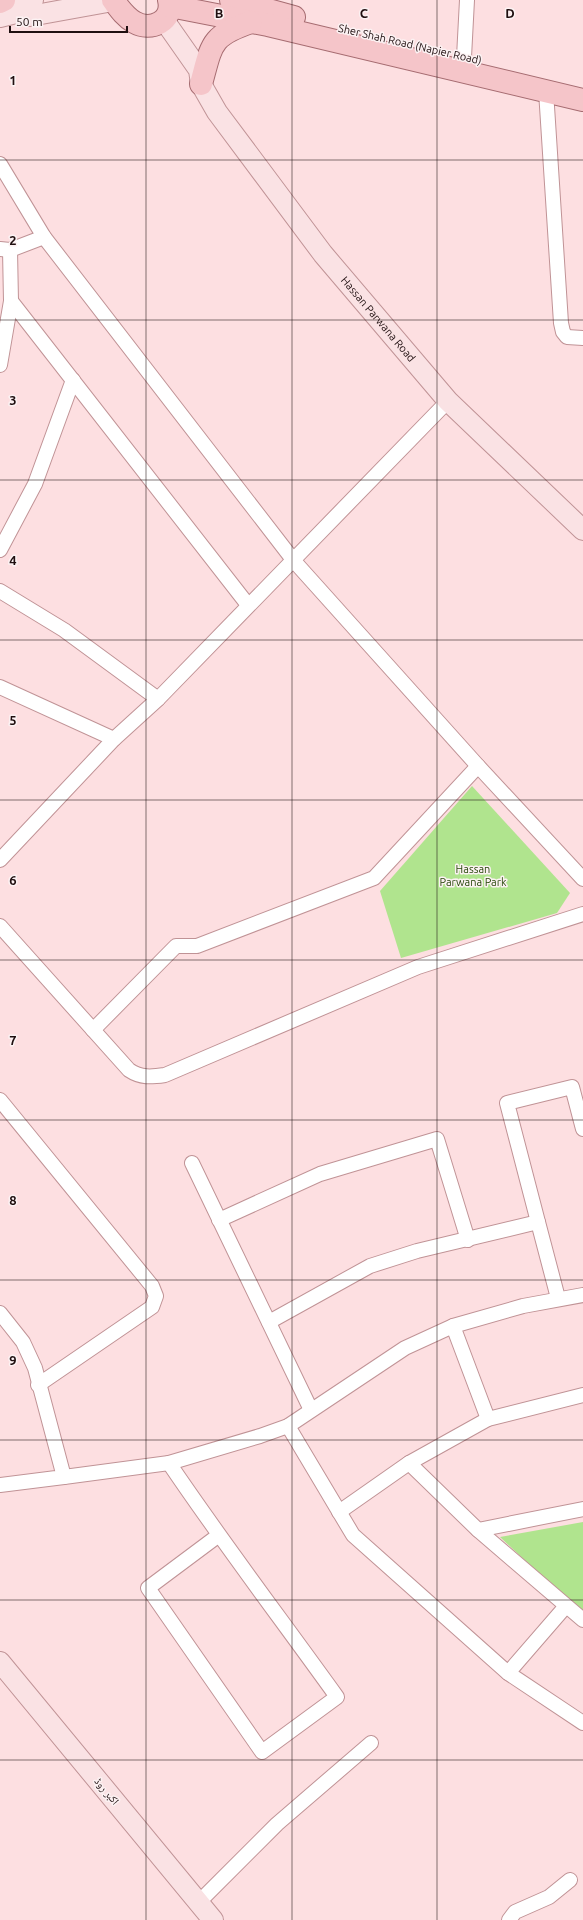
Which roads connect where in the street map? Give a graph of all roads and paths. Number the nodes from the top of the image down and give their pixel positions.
1 (33, 0) edge
2 (113, 0) edge
3 (467, 0) edge
4 (234, 1) edge
5 (5, 8) edge
6 (164, 13) edge
7 (264, 19) junction
8 (464, 57) junction
9 (201, 84) junction
10 (583, 85) edge
11 (546, 91) junction
12 (583, 100) edge
13 (0, 164) edge
14 (44, 236) junction
15 (5, 249) edge
16 (11, 301) junction
17 (583, 338) edge
18 (0, 365) edge
19 (73, 380) junction
20 (448, 401) junction
21 (583, 530) edge
22 (0, 550) edge
23 (294, 560) junction
24 (0, 591) edge
25 (248, 605) junction
26 (0, 687) edge
27 (158, 699) junction
28 (114, 739) junction
29 (478, 766) junction
30 (0, 860) edge
31 (583, 879) edge
32 (583, 914) edge
33 (0, 926) edge
34 (93, 1030) junction
35 (578, 1084) edge
36 (0, 1100) edge
37 (583, 1130) edge
38 (192, 1164) dead end
39 (219, 1220) junction
40 (538, 1222) junction
41 (468, 1240) junction
42 (583, 1295) edge
43 (558, 1298) junction
44 (0, 1313) edge
45 (269, 1322) junction
46 (453, 1326) junction
47 (38, 1385) junction
48 (583, 1395) edge
49 (311, 1410) junction
50 (488, 1419) junction
51 (288, 1426) junction
52 (169, 1463) junction
53 (409, 1463) junction
54 (64, 1477) junction
55 (0, 1486) edge
56 (583, 1509) edge
57 (339, 1512) junction
58 (478, 1530) junction
59 (219, 1535) junction
60 (566, 1606) junction
61 (583, 1620) edge
62 (0, 1662) edge
63 (508, 1673) junction
64 (583, 1723) edge
65 (371, 1743) dead end
66 (570, 1880) dead end
67 (198, 1902) junction
68 (214, 1920) edge
69 (509, 1920) edge

1 - 5 main road
2 - 5 main road
2 - 6 main road
3 - 8 street
4 - 7 main road, Sher Shah Road (Napier Road)
6 - 7 main road
6 - 9 main road
7 - 8 main road, Sher Shah Road (Napier Road)
7 - 9 main road
7 - 11 main road, Sher Shah Road (Napier Road)
8 - 10 main road, Sher Shah Road (Napier Road)
9 - 20 main road, Hassan Parwana Road
11 - 12 main road, Sher Shah Road (Napier Road)
11 - 17 street
13 - 14 street
14 - 15 street
14 - 23 street
15 - 16 street
16 - 18 street
16 - 19 street
19 - 22 street
19 - 25 street
20 - 21 main road, Hassan Parwana Road
20 - 23 street
23 - 25 street
23 - 29 street
24 - 27 street
25 - 27 street
26 - 28 street
27 - 28 street
28 - 30 street
29 - 31 street
29 - 34 street
32 - 34 street
33 - 34 street
35 - 37 street
35 - 40 street
36 - 47 street
38 - 39 street
39 - 41 street
39 - 45 street
40 - 41 street
40 - 43 street
41 - 45 street
42 - 43 street
43 - 46 street
44 - 47 street
45 - 49 street
46 - 49 street
46 - 50 street
47 - 54 street
48 - 50 street
49 - 51 street
50 - 53 street
51 - 52 street
51 - 57 street
52 - 54 street
52 - 59 street
53 - 57 street
53 - 58 street
54 - 55 street
56 - 58 street
57 - 63 street
58 - 60 street
59 - 59 street
60 - 61 street
60 - 63 street
62 - 67 main road, اکبر روڈ
63 - 64 street
65 - 67 street
66 - 69 street
67 - 68 main road, اکبر روڈ

